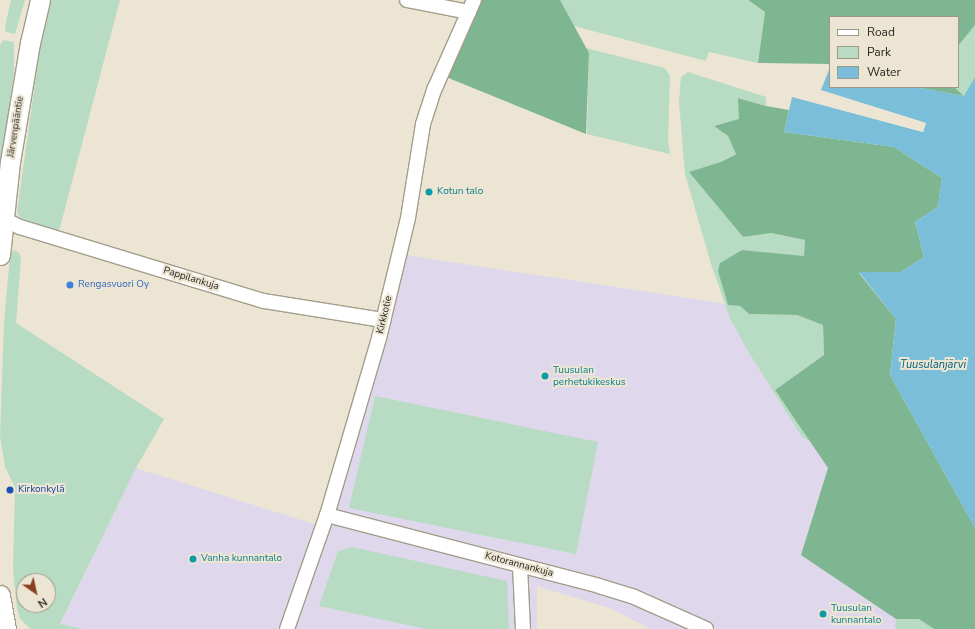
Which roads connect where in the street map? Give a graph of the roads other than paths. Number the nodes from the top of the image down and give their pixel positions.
1 (40, 0) edge
2 (407, 0) edge
3 (472, 6) edge
4 (2, 218) edge
5 (0, 255) edge
6 (383, 320) junction
7 (327, 515) junction
8 (520, 566) junction
9 (0, 595) edge
10 (6, 629) edge
11 (287, 629) edge
12 (523, 629) edge
13 (706, 629) edge

1 - 4 main road, Järvenpääntie
2 - 3 street
3 - 6 street, Kirkkotie
4 - 5 main road, Järvenpääntie
4 - 6 street, Pappilankuja
6 - 7 street, Kirkkotie
7 - 8 street, Kotorannankuja
7 - 11 street, Kirkkotie
8 - 12 street
8 - 13 street, Kotorannankuja
9 - 10 main road

